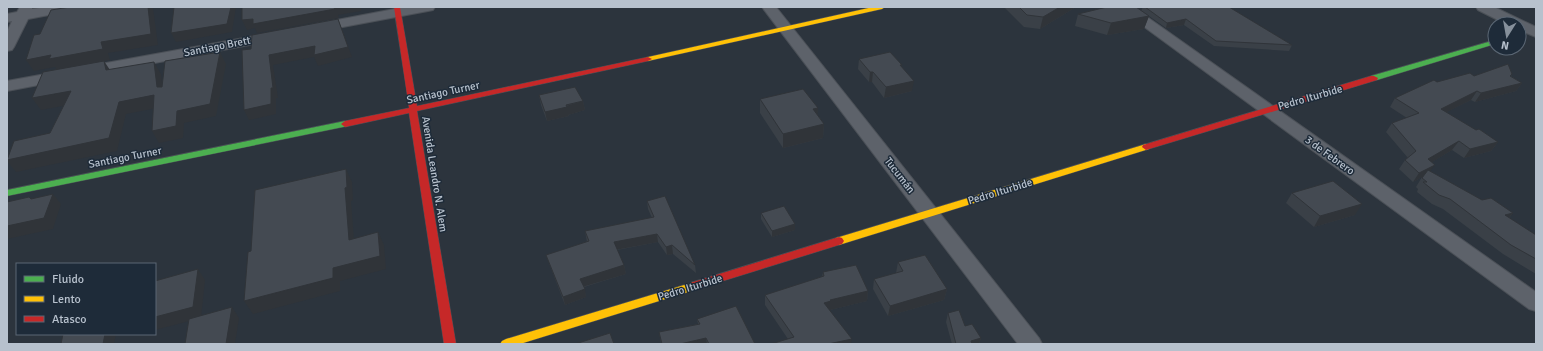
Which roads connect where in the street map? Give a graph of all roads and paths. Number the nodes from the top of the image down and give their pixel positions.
1 (70, 7) edge
2 (428, 7) edge
3 (769, 7) edge
4 (882, 7) edge
5 (1124, 7) edge
6 (1483, 7) edge
7 (397, 10) edge
8 (24, 11) edge
9 (1500, 16) edge
10 (7, 18) edge
11 (785, 28) junction
12 (304, 30) edge
13 (288, 33) edge
14 (1487, 44) edge
15 (7, 47) edge
16 (7, 86) edge
17 (1268, 109) junction
18 (412, 111) junction
19 (7, 193) edge
20 (929, 212) junction
21 (1536, 303) edge
22 (450, 344) edge
23 (506, 344) edge
24 (1031, 344) edge

1 - 8 street
2 - 7 street
3 - 11 street, Tucumán
4 - 11 street, Santiago Turner
5 - 17 street, 3 de Febrero
6 - 9 street
7 - 12 street
7 - 18 street, Avenida Leandro N. Alem
8 - 10 street
8 - 15 street
11 - 18 street, Santiago Turner
11 - 20 street, Tucumán
13 - 16 street, Santiago Brett
14 - 17 street, Pedro Iturbide
17 - 20 street, Pedro Iturbide
17 - 21 street, 3 de Febrero
18 - 19 street, Santiago Turner
18 - 22 street, Avenida Leandro N. Alem
20 - 23 street, Pedro Iturbide
20 - 24 street, Tucumán

